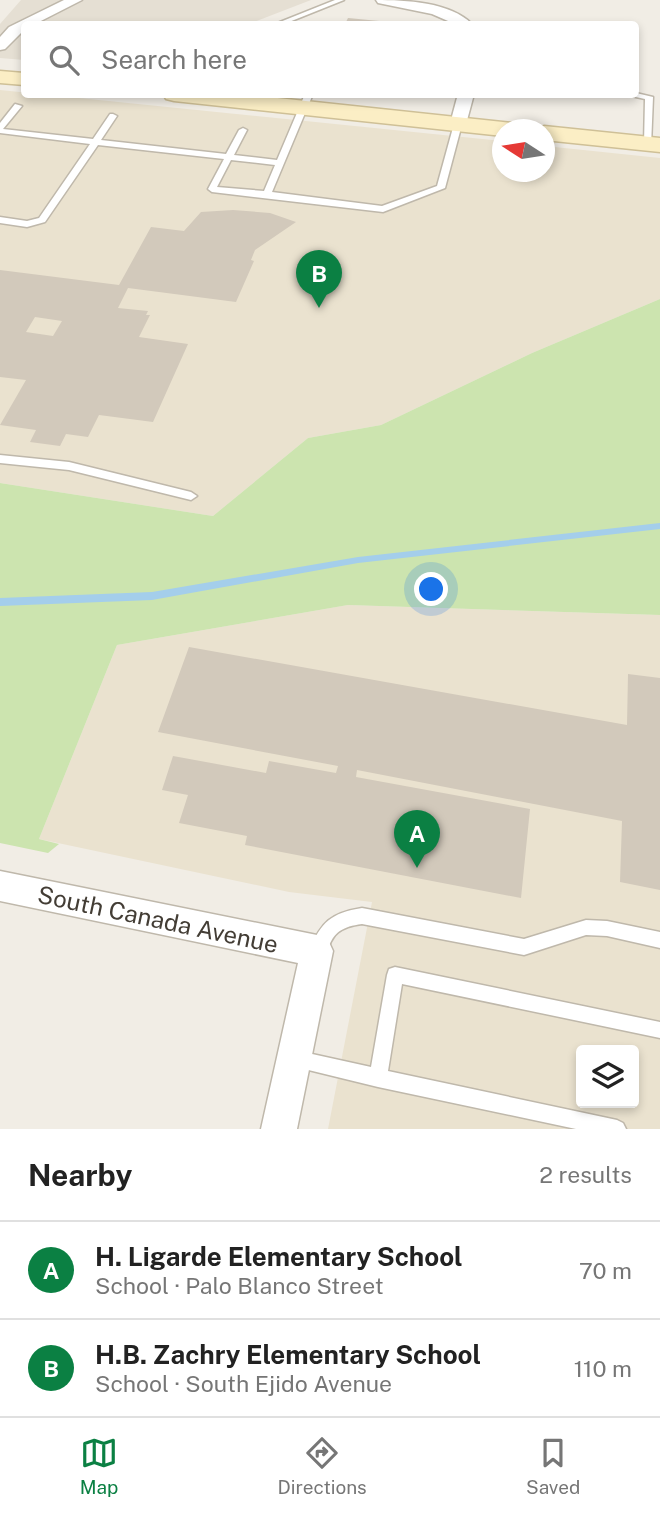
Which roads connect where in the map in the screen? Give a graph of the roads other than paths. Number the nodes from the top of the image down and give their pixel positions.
1 (75, 0) edge
2 (341, 0) edge
3 (383, 0) edge
4 (33, 21) edge
5 (287, 21) edge
6 (458, 21) edge
7 (21, 27) edge
8 (0, 46) edge
9 (0, 77) edge
10 (21, 79) edge
11 (639, 96) edge
12 (249, 98) edge
13 (465, 98) edge
14 (306, 101) edge
15 (18, 106) dead end
16 (113, 116) dead end
17 (458, 124) junction
18 (492, 128) edge
19 (0, 130) edge
20 (243, 130) dead end
21 (555, 134) edge
22 (95, 142) junction
23 (654, 144) edge
24 (229, 157) junction
25 (280, 163) junction
26 (267, 194) junction
27 (0, 220) edge
28 (0, 459) edge
29 (191, 496) dead end
30 (0, 886) edge
31 (660, 940) edge
32 (317, 951) junction
33 (660, 1030) edge
34 (294, 1059) junction
35 (378, 1077) junction
36 (279, 1129) edge
37 (617, 1129) edge

1 - 4 street
2 - 5 lane
3 - 6 street
7 - 8 street
9 - 10 main road
11 - 23 lane
12 - 14 main road
13 - 17 street
14 - 17 main road
14 - 25 lane
15 - 19 lane
16 - 22 lane
17 - 18 main road
17 - 26 lane
19 - 22 lane
20 - 24 lane
21 - 23 main road
22 - 24 lane
22 - 27 lane
24 - 25 lane
24 - 26 lane
25 - 26 lane
28 - 29 lane
30 - 32 street, South Canada Avenue
31 - 32 lane
32 - 34 street
33 - 35 lane
34 - 35 lane
34 - 36 street
35 - 37 lane

